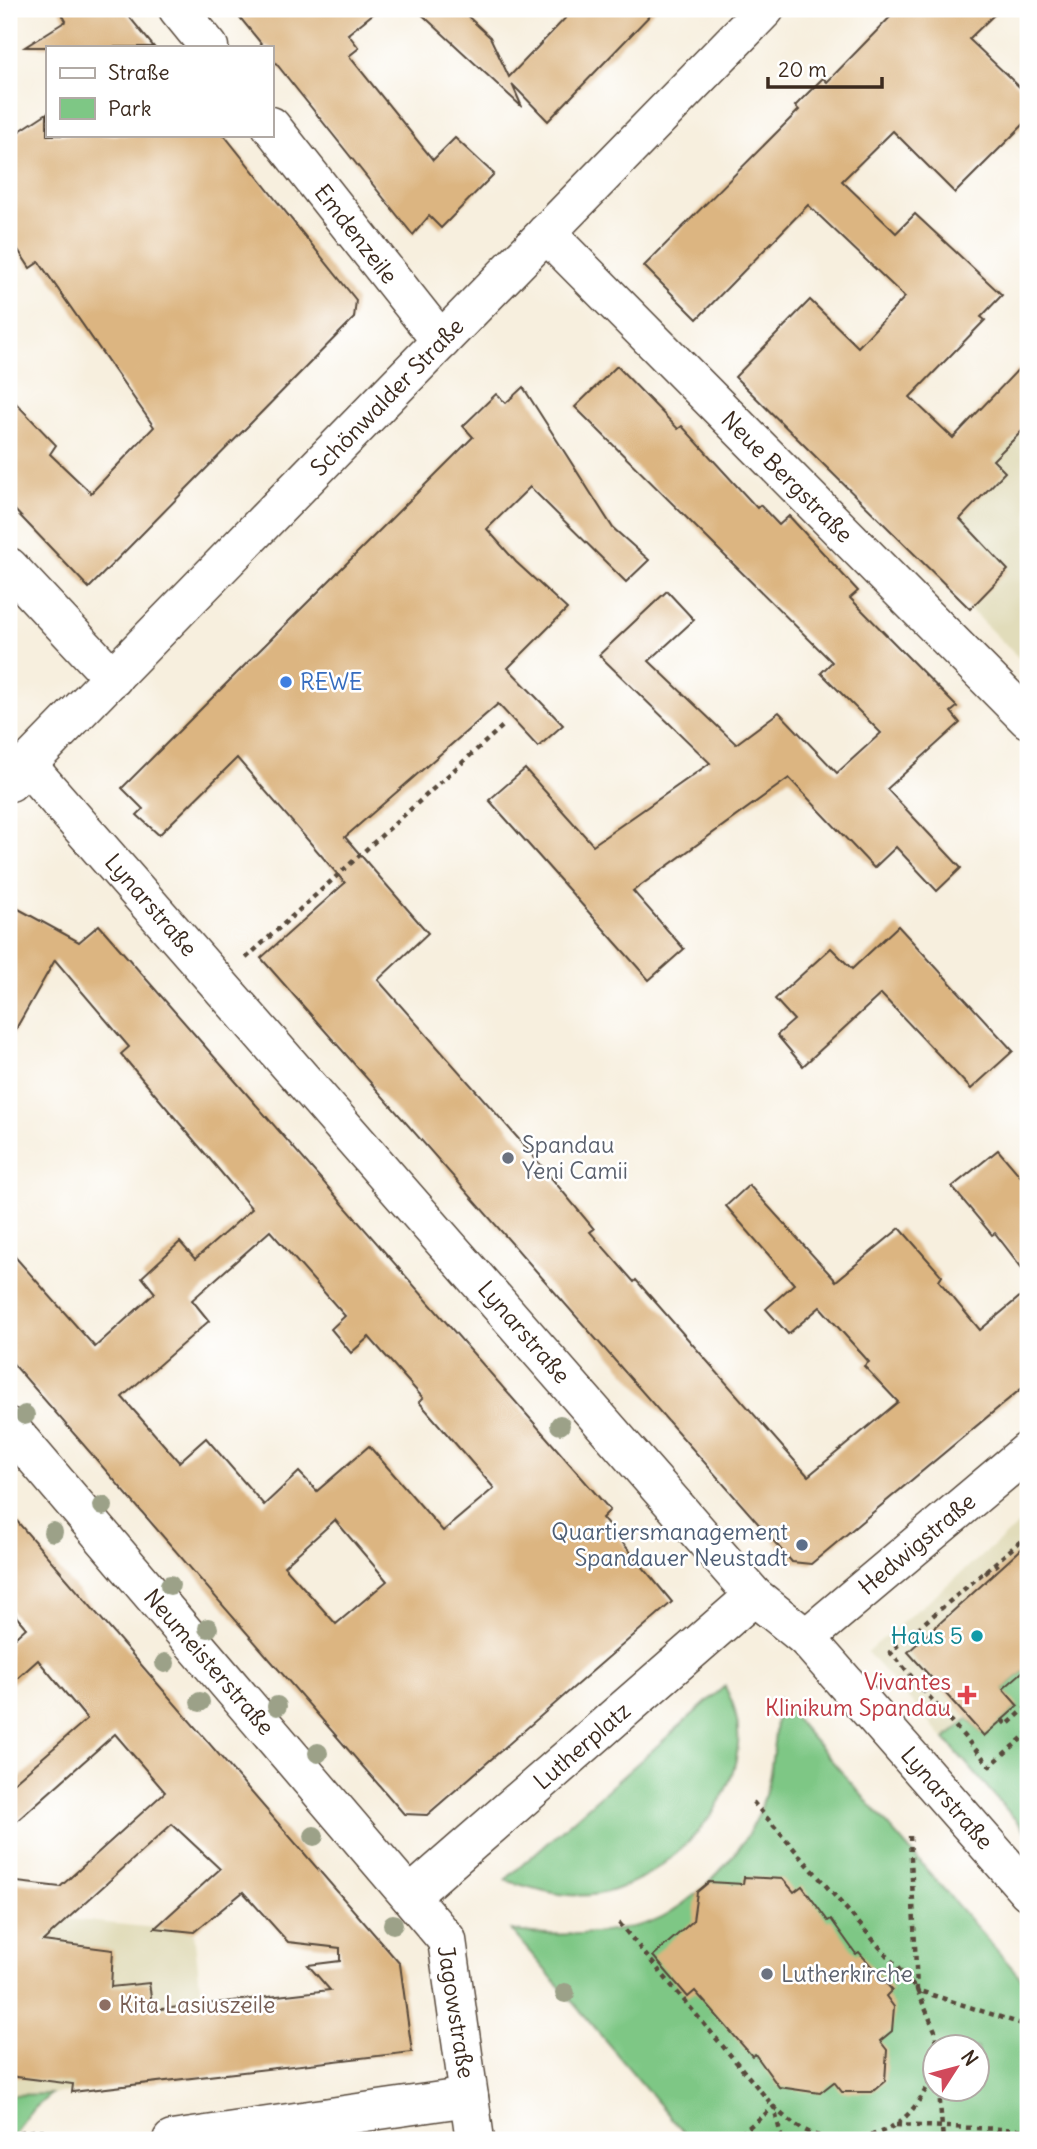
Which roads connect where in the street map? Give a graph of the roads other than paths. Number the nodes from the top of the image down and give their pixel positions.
1 (178, 9) edge
2 (765, 9) edge
3 (208, 46) edge
4 (273, 130) edge
5 (546, 233) junction
6 (441, 341) junction
7 (9, 567) edge
8 (113, 678) junction
9 (1028, 719) edge
10 (18, 775) edge
11 (9, 1427) edge
12 (1028, 1451) edge
13 (754, 1596) junction
14 (806, 1638) junction
15 (1028, 1891) edge
16 (410, 1896) junction
17 (469, 2097) junction
18 (172, 2140) edge
19 (475, 2140) edge

1 - 3 street
2 - 5 street, Schönwalder Straße
4 - 6 street, Emdenzeile
5 - 6 street, Schönwalder Straße
5 - 9 street, Neue Bergstraße
6 - 8 street, Schönwalder Straße
7 - 8 street
8 - 10 street, Schönwalder Straße
10 - 13 street, Lynarstraße
11 - 16 street, Neumeisterstraße
12 - 14 street, Hedwigstraße
13 - 14 street, Lynarstraße
13 - 16 street, Lutherplatz
14 - 15 street, Lynarstraße
16 - 17 street, Jagowstraße
17 - 18 street
17 - 19 street, Jagowstraße

